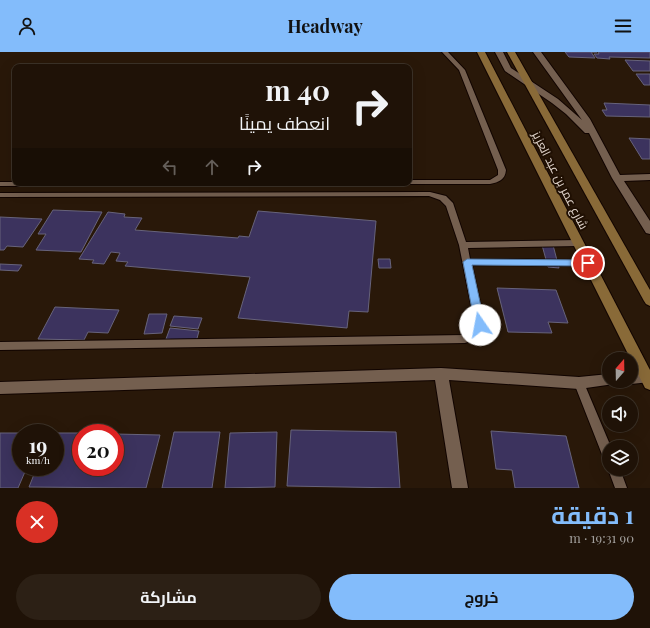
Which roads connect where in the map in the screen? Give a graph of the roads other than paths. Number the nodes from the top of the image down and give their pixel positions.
1 (445, 52) edge
2 (481, 52) edge
3 (499, 52) edge
4 (511, 52) edge
5 (537, 52) edge
6 (526, 81) junction
7 (598, 142) junction
8 (650, 177) edge
9 (617, 178) junction
10 (412, 182) edge
11 (418, 182) junction
12 (0, 184) edge
13 (12, 184) edge
14 (430, 194) junction
15 (0, 195) edge
16 (650, 230) edge
17 (578, 242) junction
18 (463, 245) junction
19 (467, 262) junction
20 (588, 263) junction
21 (650, 301) edge
22 (0, 346) edge
23 (441, 374) junction
24 (638, 379) edge
25 (648, 380) edge
26 (602, 381) edge
27 (579, 383) junction
28 (0, 388) edge
29 (602, 440) edge
30 (617, 476) edge
31 (460, 488) edge
32 (621, 488) edge

1 - 11 lane
2 - 17 main road, شارع عمر بن عبد العزيز
3 - 6 street
4 - 6 main road, شارع عمر بن عبد العزيز
5 - 7 street
6 - 7 street
6 - 21 main road, شارع عمر بن عبد العزيز
7 - 9 street
8 - 9 street
9 - 16 street
10 - 11 lane
11 - 14 lane
12 - 13 lane
14 - 15 lane
14 - 18 lane
17 - 18 lane
17 - 20 main road, شارع عمر بن عبد العزيز
18 - 19 lane
19 - 20 lane
19 - 22 lane
20 - 25 main road, شارع عمر بن عبد العزيز
23 - 27 street
23 - 28 street
23 - 31 street
24 - 25 street
26 - 27 street
27 - 29 lane
30 - 32 lane

